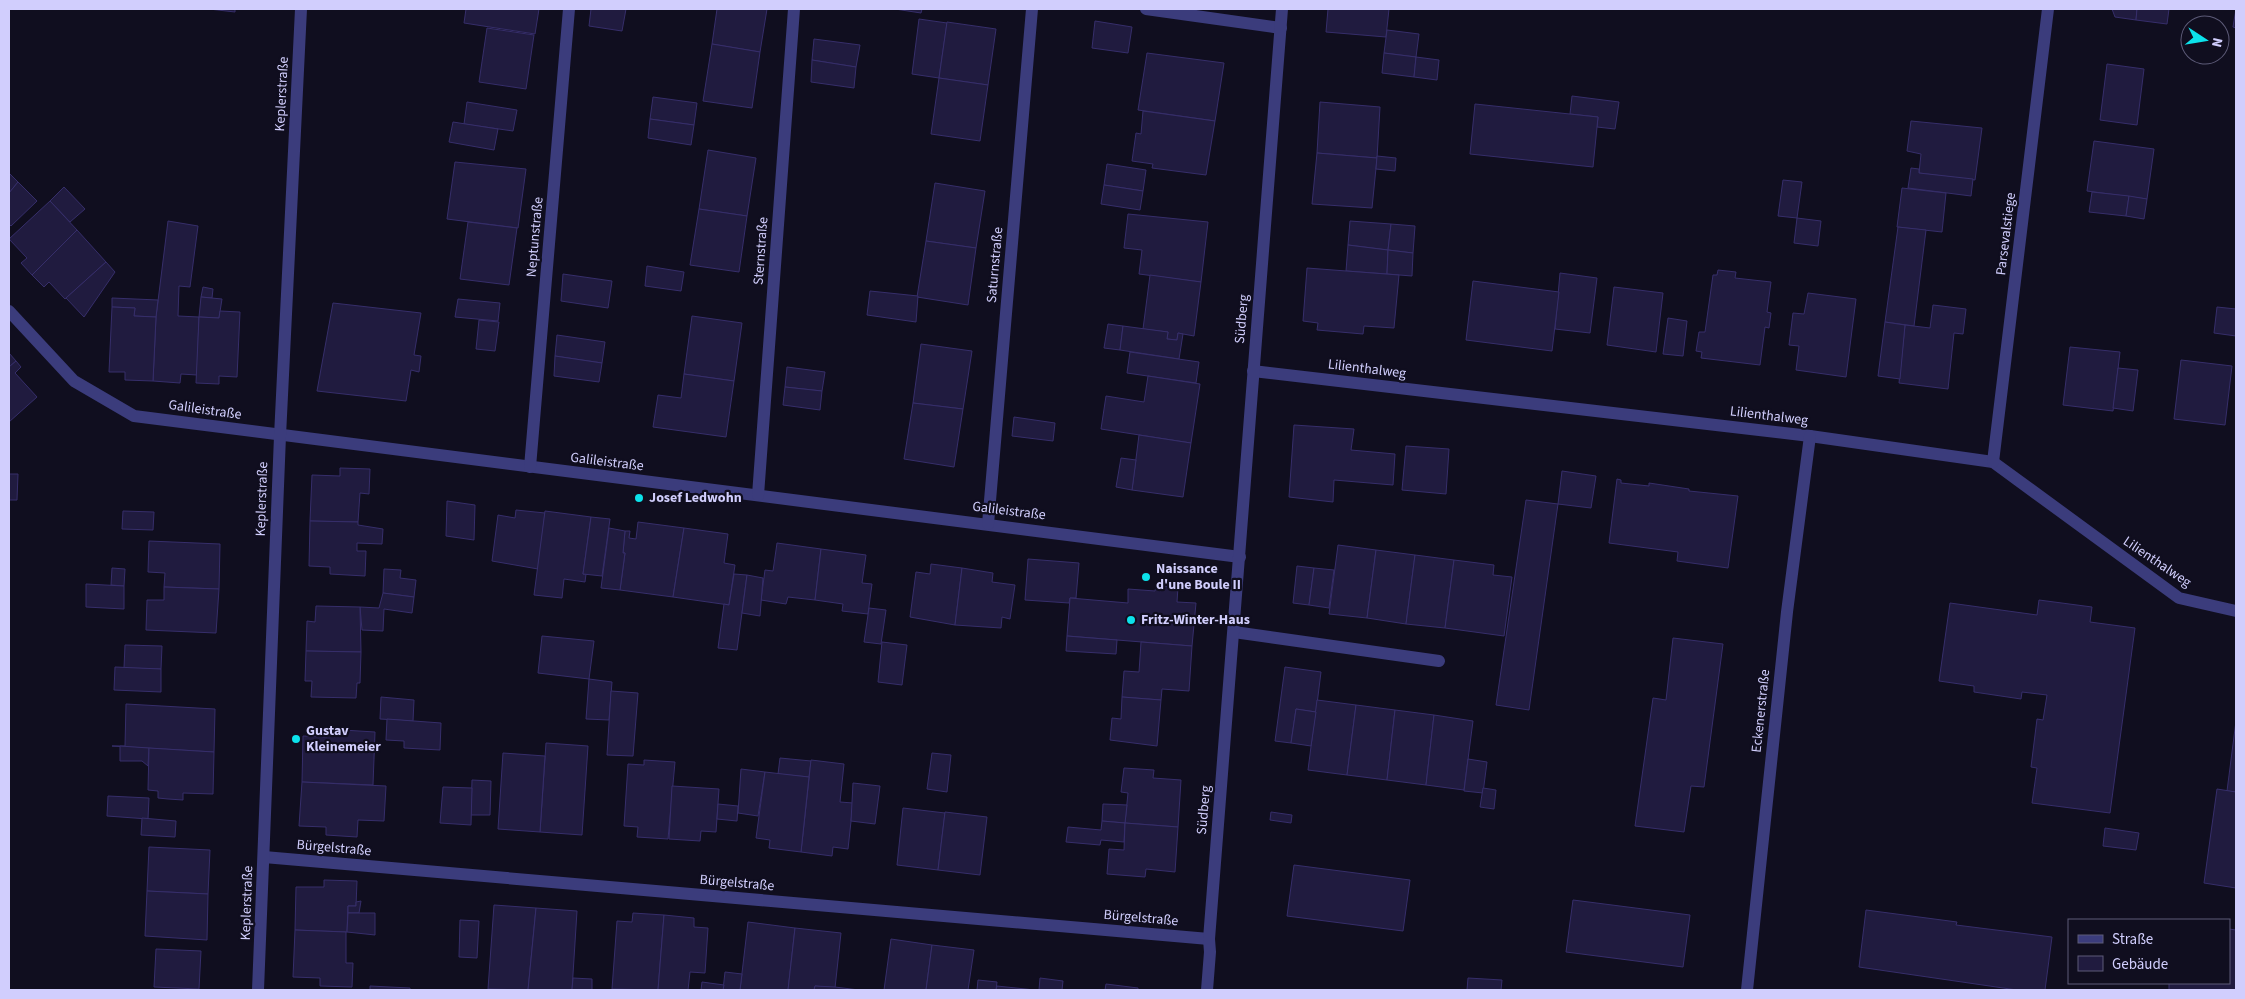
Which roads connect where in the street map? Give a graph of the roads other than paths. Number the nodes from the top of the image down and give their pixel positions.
1 (301, 9) edge
2 (569, 9) edge
3 (794, 9) edge
4 (1032, 9) edge
5 (1146, 9) edge
6 (1282, 9) edge
7 (2048, 9) edge
8 (1281, 28) junction
9 (9, 311) edge
10 (1253, 371) junction
11 (280, 436) junction
12 (1810, 436) junction
13 (1993, 462) junction
14 (530, 467) junction
15 (758, 495) junction
16 (988, 524) junction
17 (1240, 558) junction
18 (2236, 611) edge
19 (1234, 632) junction
20 (1439, 661) dead end
21 (264, 857) junction
22 (1208, 939) junction
23 (258, 990) edge
24 (1206, 990) edge
25 (1747, 990) edge

1 - 11 street, Keplerstraße
2 - 14 street, Neptunstraße
3 - 15 street, Sternstraße
4 - 16 street, Saturnstraße
5 - 8 street
6 - 8 street, Südberg
7 - 13 street, Parsevalstiege
8 - 10 street, Südberg
9 - 11 street, Galileistraße
10 - 12 street, Lilienthalweg
10 - 17 street, Südberg
11 - 14 street, Galileistraße
11 - 21 street, Keplerstraße
12 - 13 street, Lilienthalweg
12 - 25 street, Eckenerstraße
13 - 18 street, Lilienthalweg
14 - 15 street, Galileistraße
15 - 16 street, Galileistraße
16 - 17 street, Galileistraße
17 - 19 street, Südberg
19 - 20 street
19 - 22 street, Südberg
21 - 22 street, Bürgelstraße
21 - 23 street, Keplerstraße
22 - 24 street, Südberg

